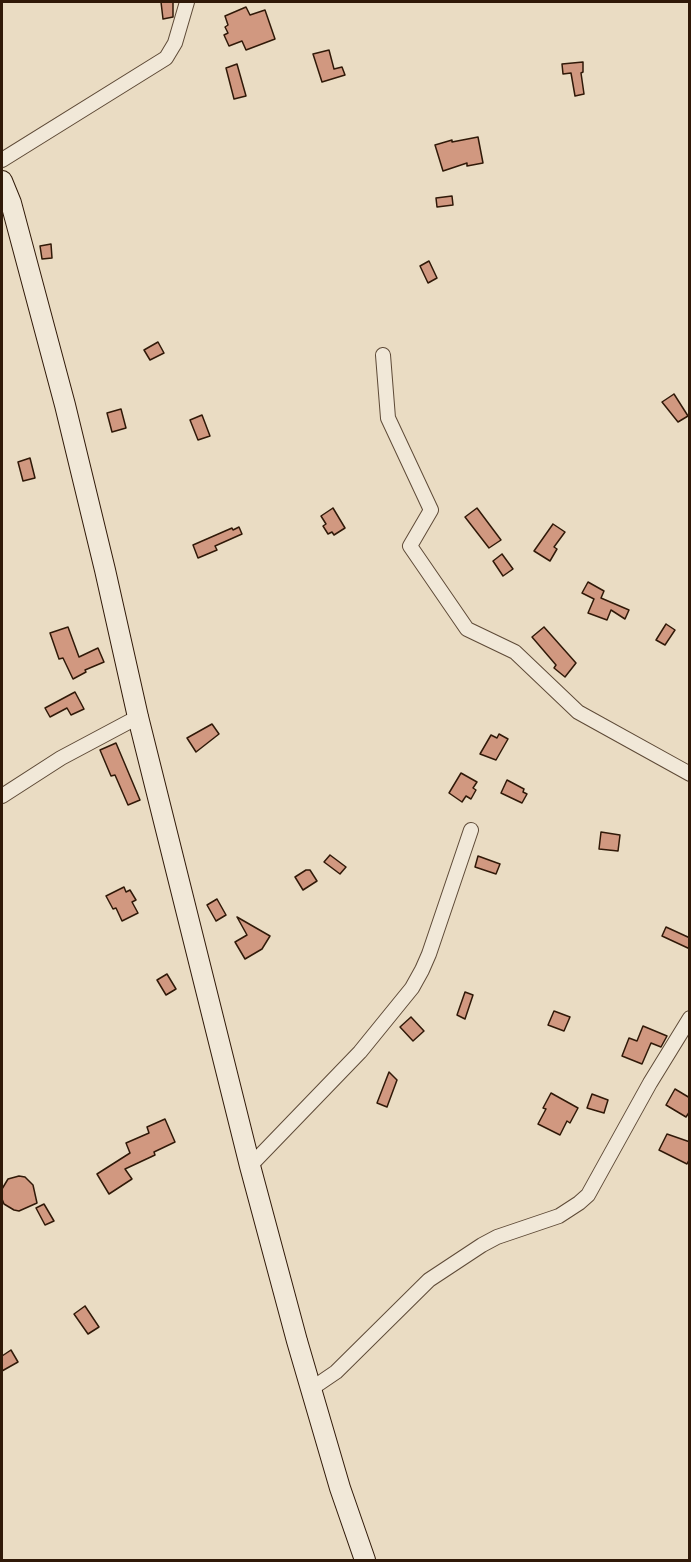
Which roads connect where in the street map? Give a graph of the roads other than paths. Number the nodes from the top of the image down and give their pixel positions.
1 (187, 2) edge
2 (2, 160) edge
3 (2, 181) edge
4 (383, 355) dead end
5 (138, 717) junction
6 (690, 774) edge
7 (2, 796) edge
8 (471, 830) dead end
9 (690, 1018) edge
10 (250, 1166) junction
11 (311, 1389) junction
12 (364, 1560) edge

1 - 2 street
3 - 5 main road
4 - 6 street
5 - 7 street
5 - 10 main road
8 - 10 street
9 - 11 street
10 - 11 main road
11 - 12 main road

